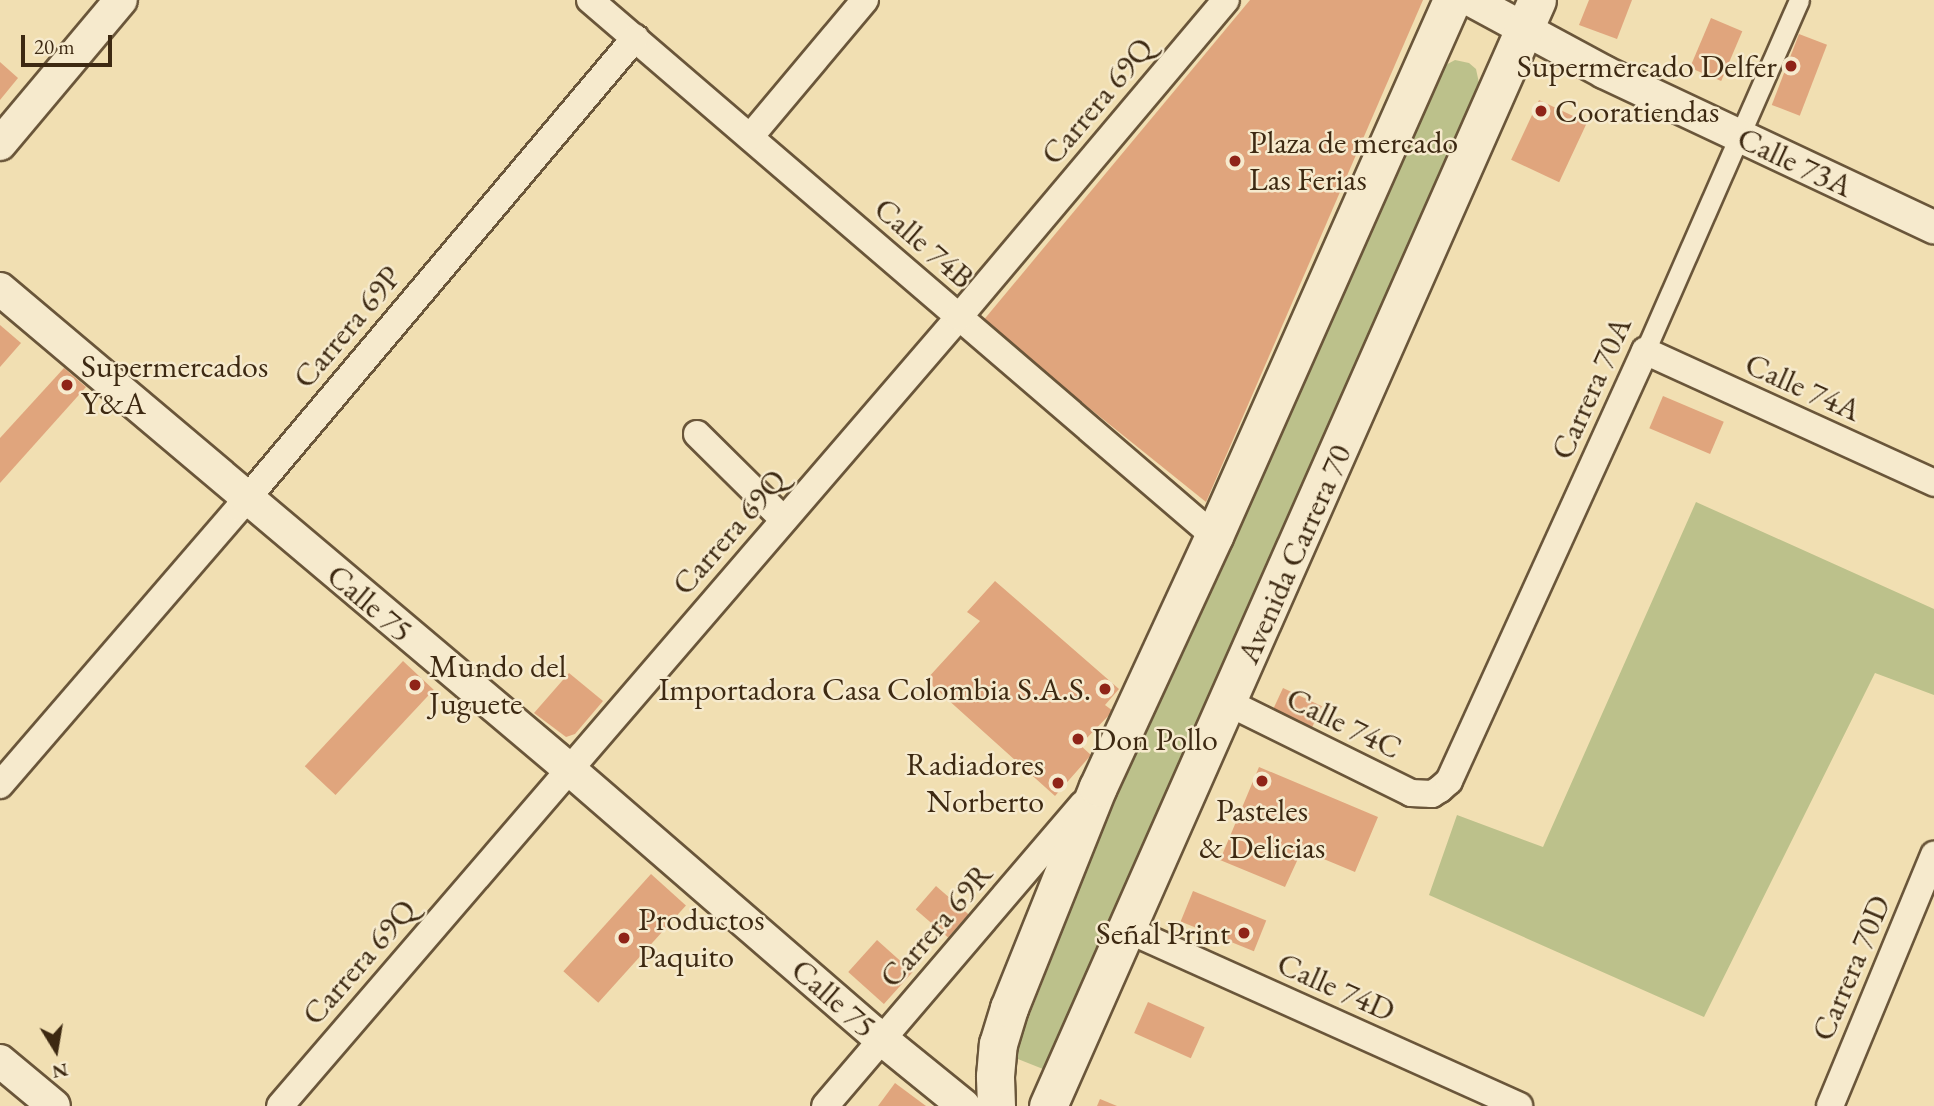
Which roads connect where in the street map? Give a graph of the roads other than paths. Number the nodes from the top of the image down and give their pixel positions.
1 (121, 0) edge
2 (590, 0) edge
3 (865, 0) edge
4 (1226, 0) edge
5 (1452, 0) edge
6 (1471, 0) edge
7 (1799, 0) edge
8 (1531, 15) edge
9 (635, 38) junction
10 (1741, 137) junction
11 (750, 138) junction
12 (0, 144) edge
13 (1934, 227) edge
14 (0, 289) edge
15 (958, 317) junction
16 (1645, 351) junction
17 (697, 434) dead end
18 (1934, 483) edge
19 (247, 497) junction
20 (784, 520) junction
21 (1214, 536) junction
22 (1229, 703) junction
23 (569, 769) junction
24 (0, 785) edge
25 (1098, 787) junction
26 (1432, 794) joint
27 (1934, 855) edge
28 (1126, 929) junction
29 (882, 1039) junction
30 (0, 1061) edge
31 (54, 1106) edge
32 (280, 1106) edge
33 (825, 1106) edge
34 (964, 1106) edge
35 (996, 1106) edge
36 (1048, 1106) edge
37 (1519, 1106) edge
38 (1829, 1106) edge

1 - 12 street
2 - 9 street, Calle 74B
3 - 11 street
4 - 15 street, Carrera 69Q
5 - 21 main road
6 - 8 street, Calle 73A
7 - 10 street, Carrera 70A
8 - 10 street, Calle 73A
8 - 22 main road, Avenida Carrera 70
9 - 11 street, Calle 74B
9 - 19 street, Carrera 69P
10 - 13 street, Calle 73A
10 - 16 street, Carrera 70A
11 - 15 street, Calle 74B
14 - 19 street, Calle 75
15 - 20 street, Carrera 69Q
15 - 21 street, Calle 74B
16 - 18 street, Calle 74A
16 - 26 street, Carrera 70A
17 - 20 street
19 - 23 street, Calle 75
19 - 24 street, Carrera 69P
20 - 23 street, Carrera 69Q
21 - 25 main road
22 - 26 street, Calle 74C
22 - 28 main road, Avenida Carrera 70
23 - 29 street, Calle 75
23 - 32 street, Carrera 69Q
25 - 29 street, Carrera 69R
25 - 35 main road
27 - 38 street, Carrera 70D
28 - 36 main road, Avenida Carrera 70
28 - 37 street, Calle 74D
29 - 33 street, Carrera 69R
29 - 34 street, Calle 75
30 - 31 street

